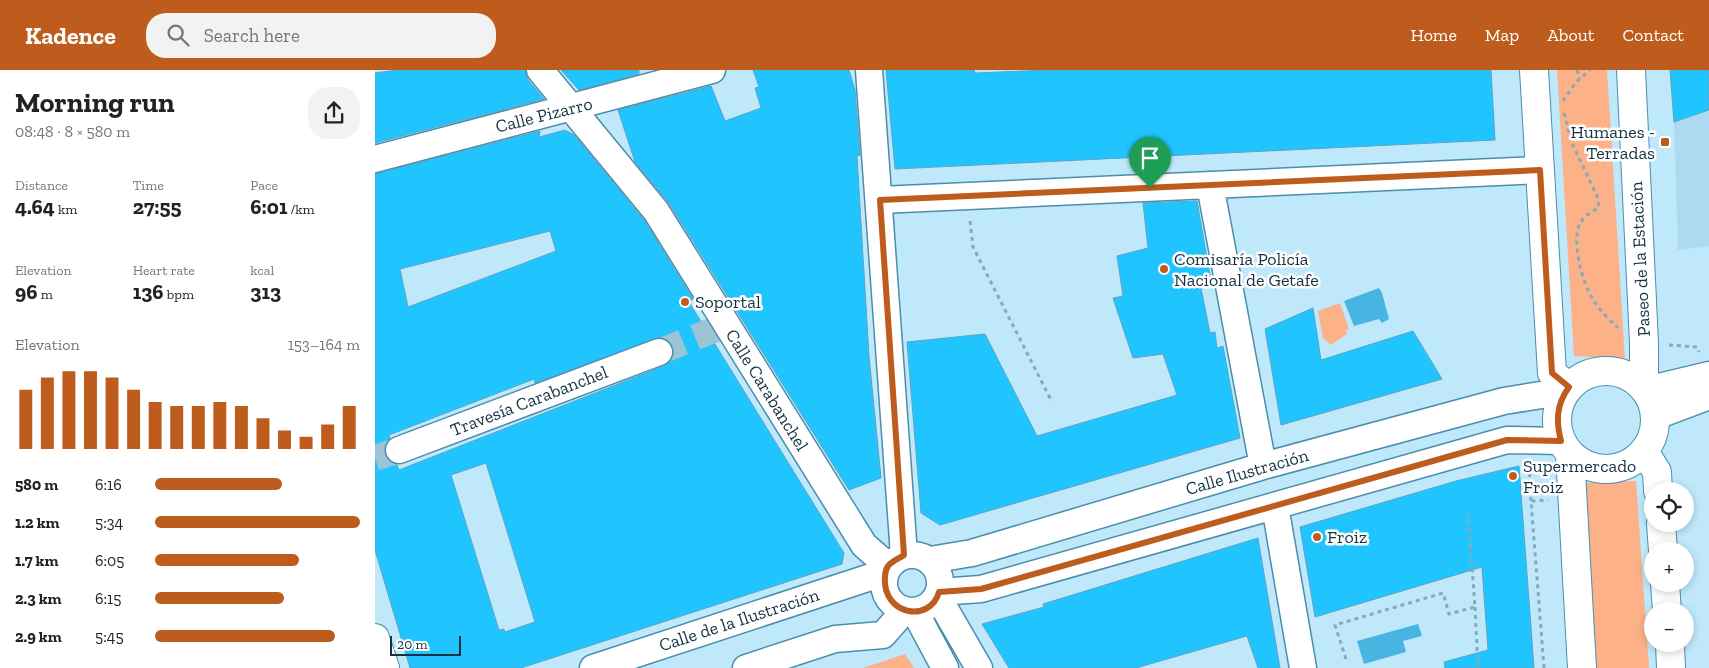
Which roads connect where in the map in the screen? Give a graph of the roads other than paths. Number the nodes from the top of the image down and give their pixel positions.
1 (540, 70) edge
2 (869, 70) edge
3 (1534, 70) edge
4 (1631, 70) edge
5 (702, 71) edge
6 (574, 108) junction
7 (375, 158) edge
8 (1540, 170) junction
9 (1210, 185) junction
10 (880, 200) junction
11 (659, 352) tunnel mouth
12 (1709, 375) edge
13 (1645, 388) junction
14 (1568, 389) junction
15 (1709, 396) edge
16 (1655, 416) junction
17 (1566, 448) junction
18 (399, 450) tunnel mouth
19 (1644, 451) junction
20 (1263, 466) junction
21 (1658, 482) edge
22 (1275, 506) junction
23 (930, 560) junction
24 (893, 564) junction
25 (938, 594) junction
26 (910, 611) junction
27 (375, 638) edge
28 (1670, 652) edge
29 (385, 668) edge
30 (593, 668) edge
31 (747, 668) edge
32 (945, 668) edge
33 (979, 668) edge
34 (1303, 668) edge
35 (1582, 668) edge
36 (1671, 668) edge

1 - 6 street, Calle Carabanchel
2 - 10 street
3 - 8 street
4 - 13 street, Paseo de la Estación
5 - 6 street, Calle Pizarro
6 - 7 street, Calle Pizarro
6 - 24 street, Calle Carabanchel
8 - 9 street
8 - 14 street
9 - 10 street
9 - 20 street
10 - 24 street
11 - 18 street, Travesía Carabanchel
12 - 13 street
13 - 14 street
13 - 16 street
14 - 17 street
14 - 20 street, Calle Ilustración
15 - 16 street
16 - 19 street
17 - 19 street
17 - 22 street
17 - 35 street
19 - 21 street
20 - 23 street, Calle Ilustración
22 - 25 street
22 - 34 street
23 - 24 street
23 - 25 street
24 - 26 street
24 - 30 street, Calle de la Ilustración
25 - 26 street
25 - 33 street
26 - 31 street
26 - 32 street
27 - 29 street
28 - 36 street

